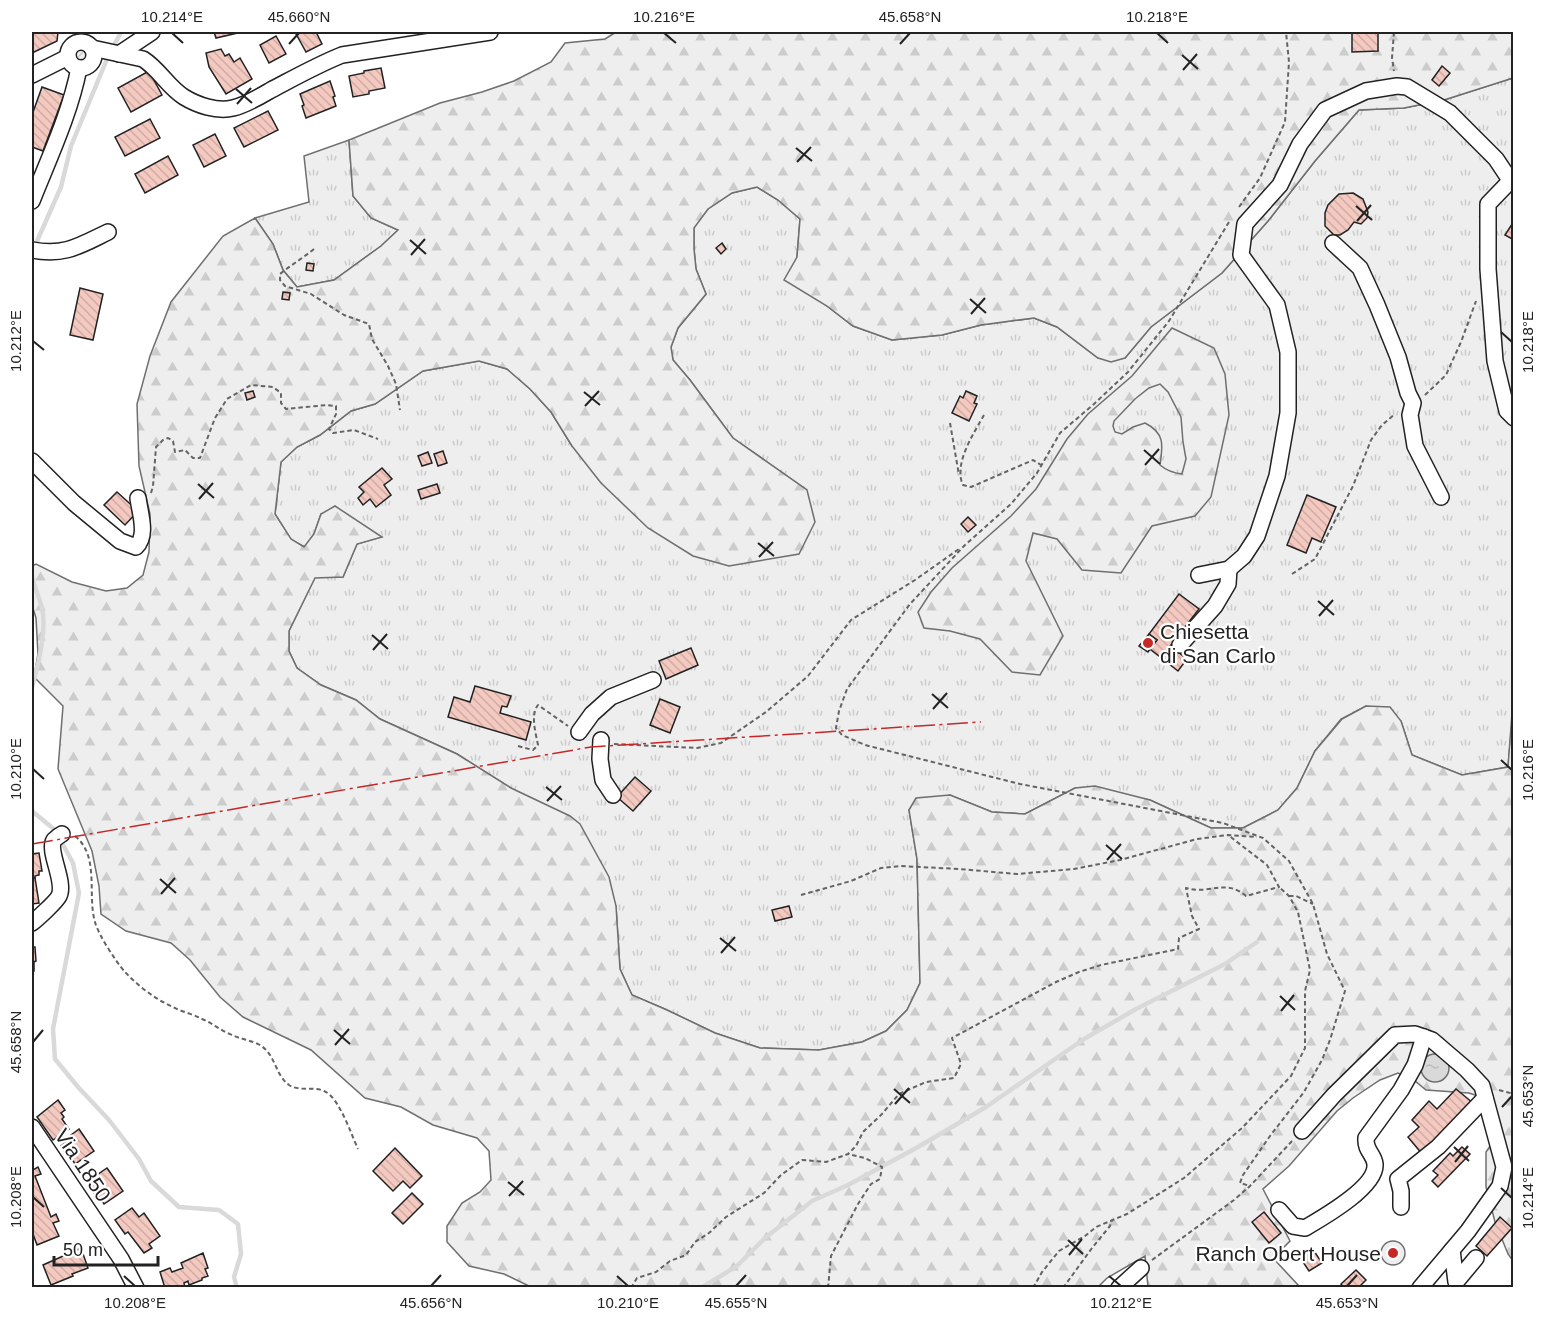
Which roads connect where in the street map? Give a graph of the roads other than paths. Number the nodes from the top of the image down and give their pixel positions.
1 (140, 32) edge
2 (152, 32) edge
3 (490, 32) edge
4 (89, 43) edge
5 (126, 50) junction
6 (74, 62) junction
7 (32, 75) edge
8 (1512, 179) edge
9 (32, 201) edge
10 (108, 232) dead end
11 (1333, 243) dead end
12 (37, 251) edge
13 (1514, 418) edge
14 (32, 461) edge
15 (144, 497) road end
16 (1441, 497) dead end
17 (1229, 570) junction
18 (1199, 575) dead end
19 (1179, 645) dead end
20 (653, 680) dead end
21 (579, 732) road end
22 (601, 740) road end
23 (613, 795) dead end
24 (58, 836) road end
25 (32, 923) edge
26 (1424, 1037) junction
27 (1485, 1098) junction
28 (32, 1127) edge
29 (1302, 1131) road end
30 (1401, 1207) dead end
31 (1280, 1210) dead end
32 (1452, 1250) junction
33 (1476, 1258) dead end
34 (1141, 1268) road end
35 (136, 1287) edge
36 (1119, 1287) edge
37 (1420, 1287) edge

1 - 5 street
2 - 5 street
3 - 5 street
4 - 5 street
4 - 6 street
4 - 6 street
6 - 7 street
6 - 9 street
8 - 13 street
8 - 17 street
10 - 12 street
11 - 16 street
14 - 15 street
17 - 18 street
17 - 19 street
20 - 21 street
22 - 23 street
24 - 25 street
26 - 27 street
26 - 29 street
26 - 31 street
27 - 30 street
27 - 32 street
28 - 35 street, Via 1850
32 - 33 street
32 - 37 street
34 - 36 street

